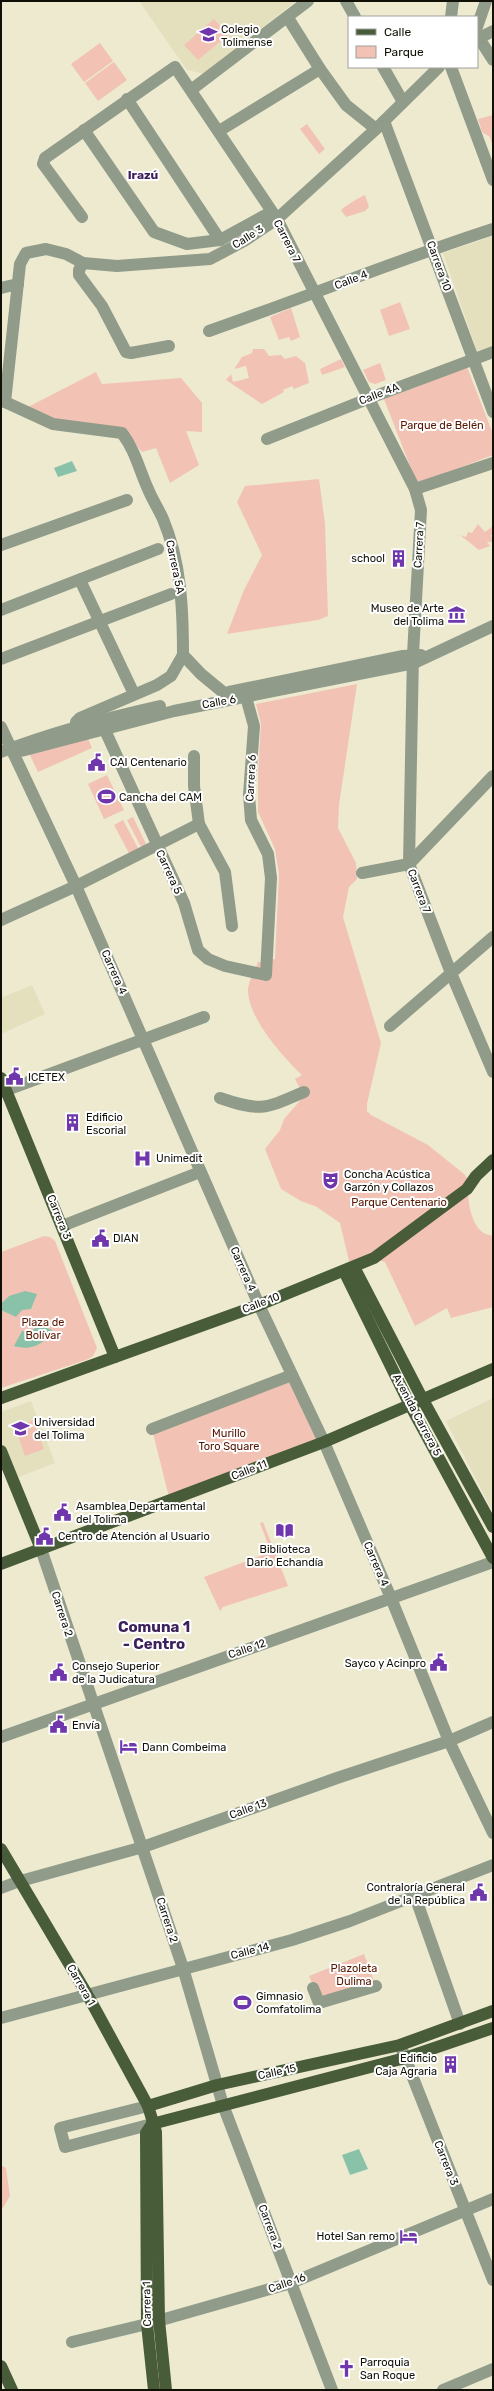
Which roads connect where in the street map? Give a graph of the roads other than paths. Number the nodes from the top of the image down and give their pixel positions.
1 (308, 1) edge
2 (346, 1) edge
3 (453, 1) edge
4 (486, 1) edge
5 (354, 16) edge
6 (451, 16) edge
7 (288, 18) junction
8 (493, 32) edge
9 (478, 33) edge
10 (493, 60) edge
11 (384, 68) edge
12 (438, 68) edge
13 (451, 68) edge
14 (320, 69) junction
15 (191, 90) junction
16 (127, 99) junction
17 (403, 102) junction
18 (380, 125) junction
19 (84, 130) junction
20 (219, 131) junction
21 (490, 162) edge
22 (493, 180) edge
23 (274, 215) junction
24 (82, 217) dead end
25 (493, 229) edge
26 (220, 240) junction
27 (433, 248) junction
28 (83, 263) junction
29 (18, 284) junction
30 (1, 288) edge
31 (314, 294) junction
32 (209, 331) dead end
33 (169, 346) dead end
34 (493, 352) edge
35 (474, 359) junction
36 (370, 398) junction
37 (3, 402) edge
38 (493, 412) edge
39 (266, 439) dead end
40 (493, 463) edge
41 (415, 489) junction
42 (127, 500) dead end
43 (1, 544) edge
44 (158, 549) dead end
45 (80, 580) junction
46 (170, 594) dead end
47 (1, 610) edge
48 (99, 622) junction
49 (493, 626) edge
50 (183, 654) junction
51 (1, 659) edge
52 (413, 659) junction
53 (224, 693) junction
54 (134, 694) junction
55 (246, 697) junction
56 (1, 727) edge
57 (70, 727) junction
58 (104, 728) junction
59 (6, 750) edge
60 (194, 756) dead end
61 (493, 776) edge
62 (199, 824) junction
63 (156, 846) junction
64 (409, 864) junction
65 (362, 873) dead end
66 (76, 886) junction
67 (1, 920) edge
68 (232, 926) dead end
69 (493, 937) edge
70 (451, 973) junction
71 (266, 975) joint
72 (204, 1017) dead end
73 (390, 1026) dead end
74 (143, 1038) junction
75 (493, 1072) edge
76 (1, 1078) edge
77 (4, 1091) edge
78 (304, 1092) dead end
79 (220, 1098) dead end
80 (493, 1160) edge
81 (200, 1172) junction
82 (62, 1226) junction
83 (349, 1269) junction
84 (259, 1305) junction
85 (115, 1357) junction
86 (493, 1369) edge
87 (292, 1375) junction
88 (1, 1398) edge
89 (423, 1400) junction
90 (410, 1405) junction
91 (152, 1429) dead end
92 (324, 1442) junction
93 (1, 1451) edge
94 (493, 1527) edge
95 (41, 1549) junction
96 (493, 1558) edge
97 (493, 1562) edge
98 (1, 1564) edge
99 (391, 1598) junction
100 (92, 1704) junction
101 (493, 1722) edge
102 (1, 1737) edge
103 (449, 1741) junction
104 (493, 1833) edge
105 (143, 1847) junction
106 (1, 1850) edge
107 (493, 1864) edge
108 (20, 1881) junction
109 (1, 1888) edge
110 (415, 1896) junction
111 (183, 1968) junction
112 (376, 1986) dead end
113 (313, 1988) dead end
114 (88, 1994) junction
115 (493, 2012) edge
116 (1, 2018) edge
117 (460, 2024) junction
118 (493, 2028) edge
119 (400, 2045) junction
120 (405, 2058) junction
121 (217, 2085) junction
122 (223, 2105) junction
123 (148, 2106) junction
124 (152, 2124) junction
125 (493, 2199) edge
126 (465, 2210) junction
127 (493, 2280) edge
128 (291, 2283) junction
129 (159, 2320) junction
130 (147, 2324) junction
131 (72, 2342) dead end
132 (1, 2366) edge
133 (493, 2369) edge
134 (12, 2390) edge
135 (154, 2390) edge
136 (166, 2390) edge
137 (332, 2390) edge
138 (442, 2390) edge

1 - 7 street
2 - 5 street
3 - 6 street
4 - 9 street
7 - 14 street
7 - 15 street
8 - 9 street
9 - 10 street
11 - 17 street
12 - 17 street, Calle 3
13 - 21 street
14 - 18 street
14 - 20 street
15 - 16 street, Carrera 7
15 - 20 street, Carrera 7
16 - 19 street
16 - 26 street
17 - 18 street, Calle 3
18 - 23 street, Calle 3
18 - 27 street, Carrera 10
19 - 24 street
19 - 26 street, Calle 3
20 - 23 street, Carrera 7
21 - 22 street
23 - 26 street, Calle 3
23 - 28 street, Calle 3
23 - 31 street, Carrera 7
25 - 27 street, Calle 4
27 - 31 street, Calle 4
27 - 35 street, Carrera 10
28 - 29 street, Calle 3
28 - 33 street
29 - 30 street
29 - 37 street
31 - 32 street, Calle 4
31 - 36 street, Carrera 7
34 - 35 street, Calle 4A
35 - 36 street, Calle 4A
35 - 38 street, Carrera 10
36 - 39 street, Calle 4A
36 - 41 street, Carrera 7
37 - 50 street, Carrera 5A
40 - 41 street
41 - 52 street, Carrera 7
42 - 43 street
44 - 45 street
45 - 47 street
45 - 48 street
46 - 48 street
48 - 51 street
48 - 54 street
49 - 52 street, Calle 6
50 - 53 street
50 - 54 street, Calle 6
52 - 53 street, Calle 6
52 - 55 street, Calle 6
52 - 64 street, Carrera 7
53 - 55 street
53 - 57 street, Calle 6
54 - 57 street, Calle 6
55 - 58 street, Calle 6
55 - 71 street, Carrera 6
56 - 59 street, Carrera 4
57 - 59 street, Calle 6
58 - 59 street, Calle 6
58 - 63 street, Carrera 5
59 - 66 street, Carrera 4
60 - 62 street
61 - 64 street
62 - 63 street
62 - 68 street
63 - 66 street
63 - 71 street, Carrera 5
64 - 65 street
64 - 70 street, Carrera 7
66 - 67 street
66 - 74 street, Carrera 4
69 - 70 street
70 - 73 street
70 - 75 street, Carrera 7
72 - 74 street
74 - 77 street
74 - 81 street, Carrera 4
76 - 77 main road, Carrera 3
77 - 82 main road, Carrera 3
78 - 79 street
80 - 83 main road, Calle 10
81 - 82 street
81 - 84 street, Carrera 4
82 - 85 main road, Carrera 3
83 - 84 main road, Calle 10
83 - 89 main road, Avenida Carrera 5
83 - 90 main road, Avenida Carrera 5
84 - 85 main road, Calle 10
84 - 87 street, Carrera 4
85 - 88 main road, Calle 10
86 - 89 main road, Calle 11
87 - 91 street
87 - 92 street, Carrera 4
89 - 90 main road, Calle 11
89 - 94 main road, Avenida Carrera 5
90 - 92 main road, Calle 11
90 - 96 main road, Avenida Carrera 5
92 - 95 main road, Calle 11
92 - 99 street, Carrera 4
93 - 95 main road, Carrera 2
95 - 98 main road, Calle 11
95 - 100 street, Carrera 2
97 - 99 street, Calle 12
99 - 100 street, Calle 12
99 - 103 street, Carrera 4
100 - 102 street, Calle 12
100 - 105 street, Carrera 2
101 - 103 street, Calle 13
103 - 104 street, Carrera 4
103 - 105 street, Calle 13
105 - 108 street, Calle 13
105 - 111 street, Carrera 2
106 - 108 main road, Carrera 1
107 - 110 street, Calle 14
108 - 109 street, Calle 13
108 - 114 main road, Carrera 1
110 - 111 street, Calle 14
110 - 117 street
111 - 114 street, Calle 14
111 - 121 street, Carrera 2
112 - 113 street
114 - 116 street, Calle 14
114 - 123 main road, Carrera 1
115 - 117 main road, Calle 15
117 - 119 main road, Calle 15
118 - 120 main road, Calle 15
119 - 120 street, Carrera 3
119 - 121 main road, Calle 15
120 - 122 main road, Calle 15
120 - 126 street, Carrera 3
121 - 122 street, Carrera 2
121 - 123 main road, Calle 15
122 - 124 main road, Calle 15
122 - 128 street, Carrera 2
123 - 124 main road, Carrera 1
123 - 124 street, Calle 15
124 - 129 main road, Carrera 1
124 - 130 main road, Carrera 1
125 - 126 street, Calle 16
126 - 127 street, Carrera 3
126 - 128 street, Calle 16
128 - 129 street, Calle 16
128 - 137 street, Carrera 2
129 - 130 street, Calle 16
129 - 136 main road, Carrera 1
130 - 131 street, Calle 16
130 - 135 main road, Carrera 1
132 - 134 main road
133 - 138 street

